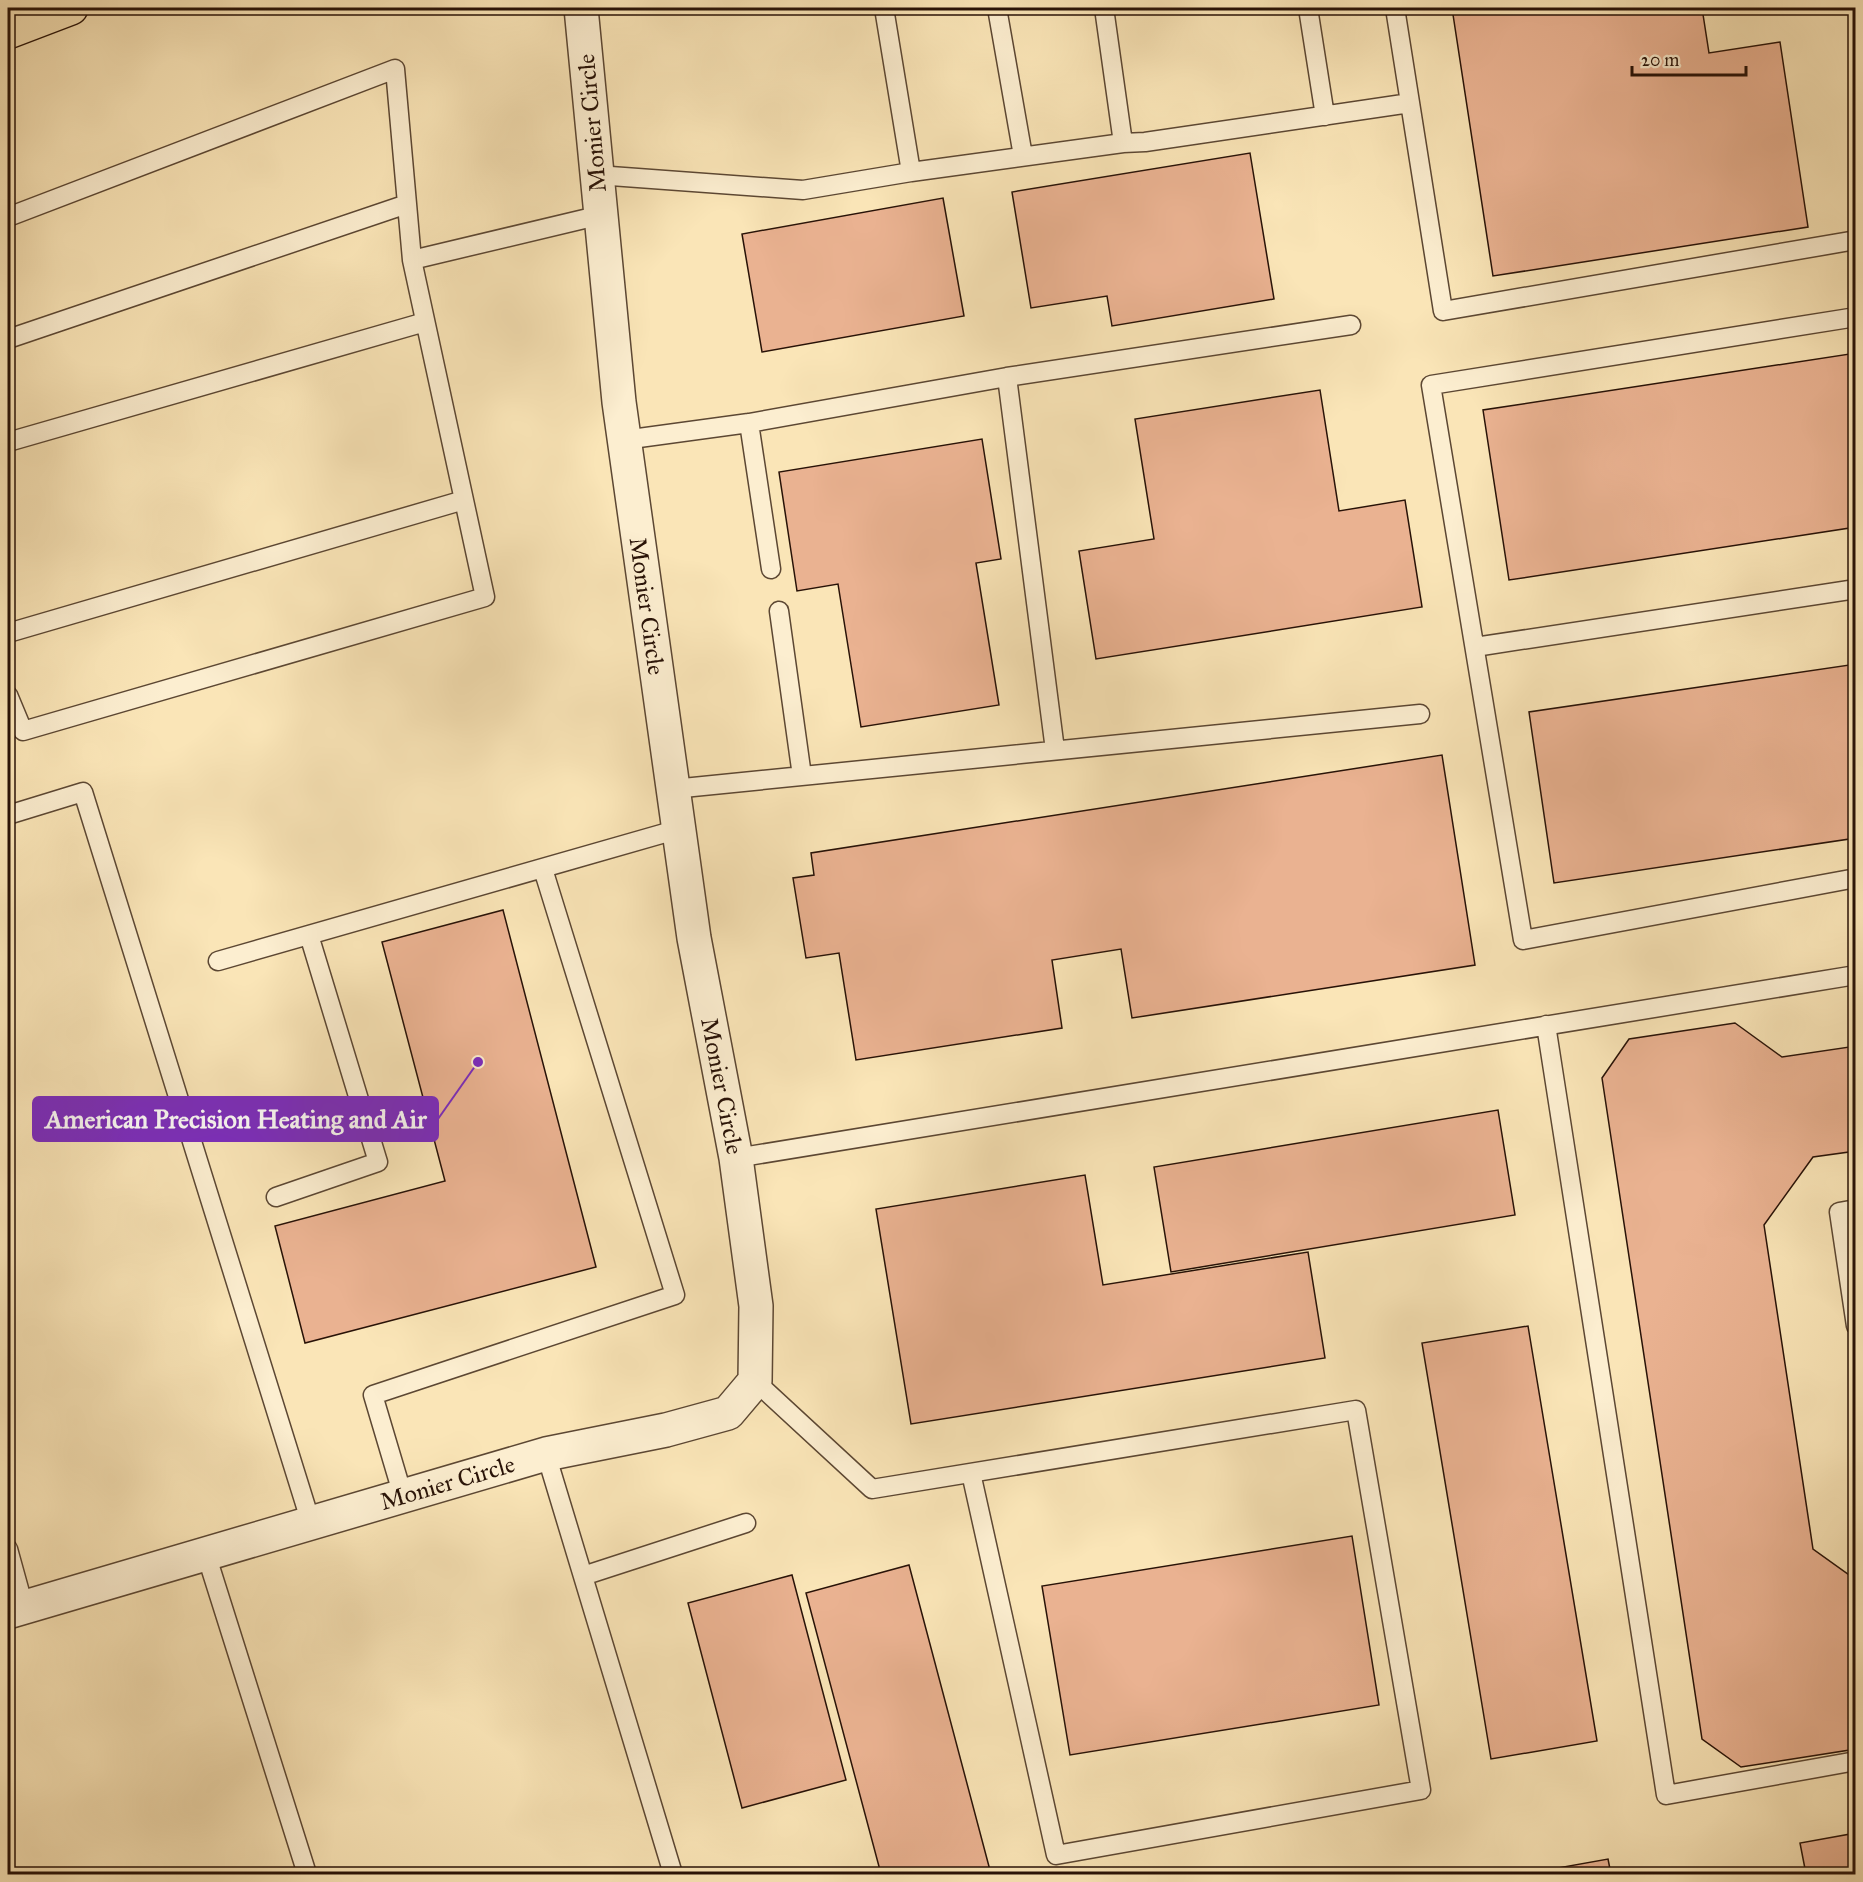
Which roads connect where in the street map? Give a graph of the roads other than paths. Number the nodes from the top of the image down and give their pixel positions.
1 (71, 8) edge
2 (581, 8) edge
3 (884, 8) edge
4 (998, 8) edge
5 (1104, 8) edge
6 (1308, 8) edge
7 (1395, 8) edge
8 (8, 32) edge
9 (1410, 104) junction
10 (1325, 116) junction
11 (1123, 143) junction
12 (1023, 156) junction
13 (911, 172) junction
14 (597, 175) junction
15 (407, 204) junction
16 (601, 215) junction
17 (8, 217) edge
18 (1856, 240) edge
19 (412, 260) junction
20 (1856, 317) edge
21 (425, 322) junction
22 (1351, 325) dead end
23 (8, 339) edge
24 (1008, 377) junction
25 (748, 423) junction
26 (624, 440) junction
27 (8, 442) edge
28 (464, 500) junction
29 (771, 569) dead end
30 (1856, 589) edge
31 (779, 611) dead end
32 (8, 633) edge
33 (1475, 647) junction
34 (8, 695) edge
35 (1420, 714) dead end
36 (1055, 750) junction
37 (802, 776) junction
38 (673, 789) junction
39 (8, 815) edge
40 (679, 829) junction
41 (543, 868) junction
42 (1856, 878) edge
43 (309, 935) junction
44 (218, 961) dead end
45 (1856, 975) edge
46 (1546, 1025) junction
47 (736, 1158) junction
48 (276, 1197) dead end
49 (1856, 1209) edge
50 (1856, 1326) edge
51 (755, 1381) junction
52 (546, 1454) junction
53 (971, 1473) junction
54 (403, 1496) junction
55 (311, 1523) junction
56 (746, 1523) dead end
57 (8, 1549) edge
58 (206, 1554) junction
59 (582, 1576) junction
60 (16, 1610) edge
61 (1856, 1761) edge
62 (307, 1875) edge
63 (674, 1875) edge

1 - 8 main road
2 - 14 street, Monier Circle
3 - 13 lane
4 - 12 lane
5 - 11 lane
6 - 10 lane
7 - 9 lane
9 - 10 lane
9 - 18 lane
10 - 11 lane
11 - 12 lane
12 - 13 lane
13 - 14 lane
14 - 16 street, Monier Circle
15 - 17 lane
15 - 19 lane
15 - 23 lane
16 - 19 lane
16 - 26 street, Monier Circle
19 - 21 lane
20 - 33 lane
21 - 27 lane
21 - 28 lane
22 - 24 lane
24 - 25 lane
24 - 36 lane
25 - 26 lane
25 - 29 lane
26 - 38 street, Monier Circle
28 - 32 lane
28 - 34 lane
30 - 33 lane
31 - 37 lane
33 - 42 lane
35 - 36 lane
36 - 37 lane
37 - 38 lane
38 - 40 street, Monier Circle
39 - 55 lane
40 - 41 lane
40 - 47 street, Monier Circle
41 - 43 lane
41 - 54 lane
43 - 44 lane
43 - 48 lane
45 - 46 lane
46 - 47 lane
46 - 61 lane
47 - 51 street, Monier Circle
49 - 50 lane
51 - 52 street, Monier Circle
51 - 53 lane
52 - 54 street, Monier Circle
52 - 59 lane
53 - 53 lane
54 - 55 street, Monier Circle
55 - 58 street, Monier Circle
56 - 59 lane
57 - 60 lane
58 - 60 street, Monier Circle
58 - 62 lane
59 - 63 lane

